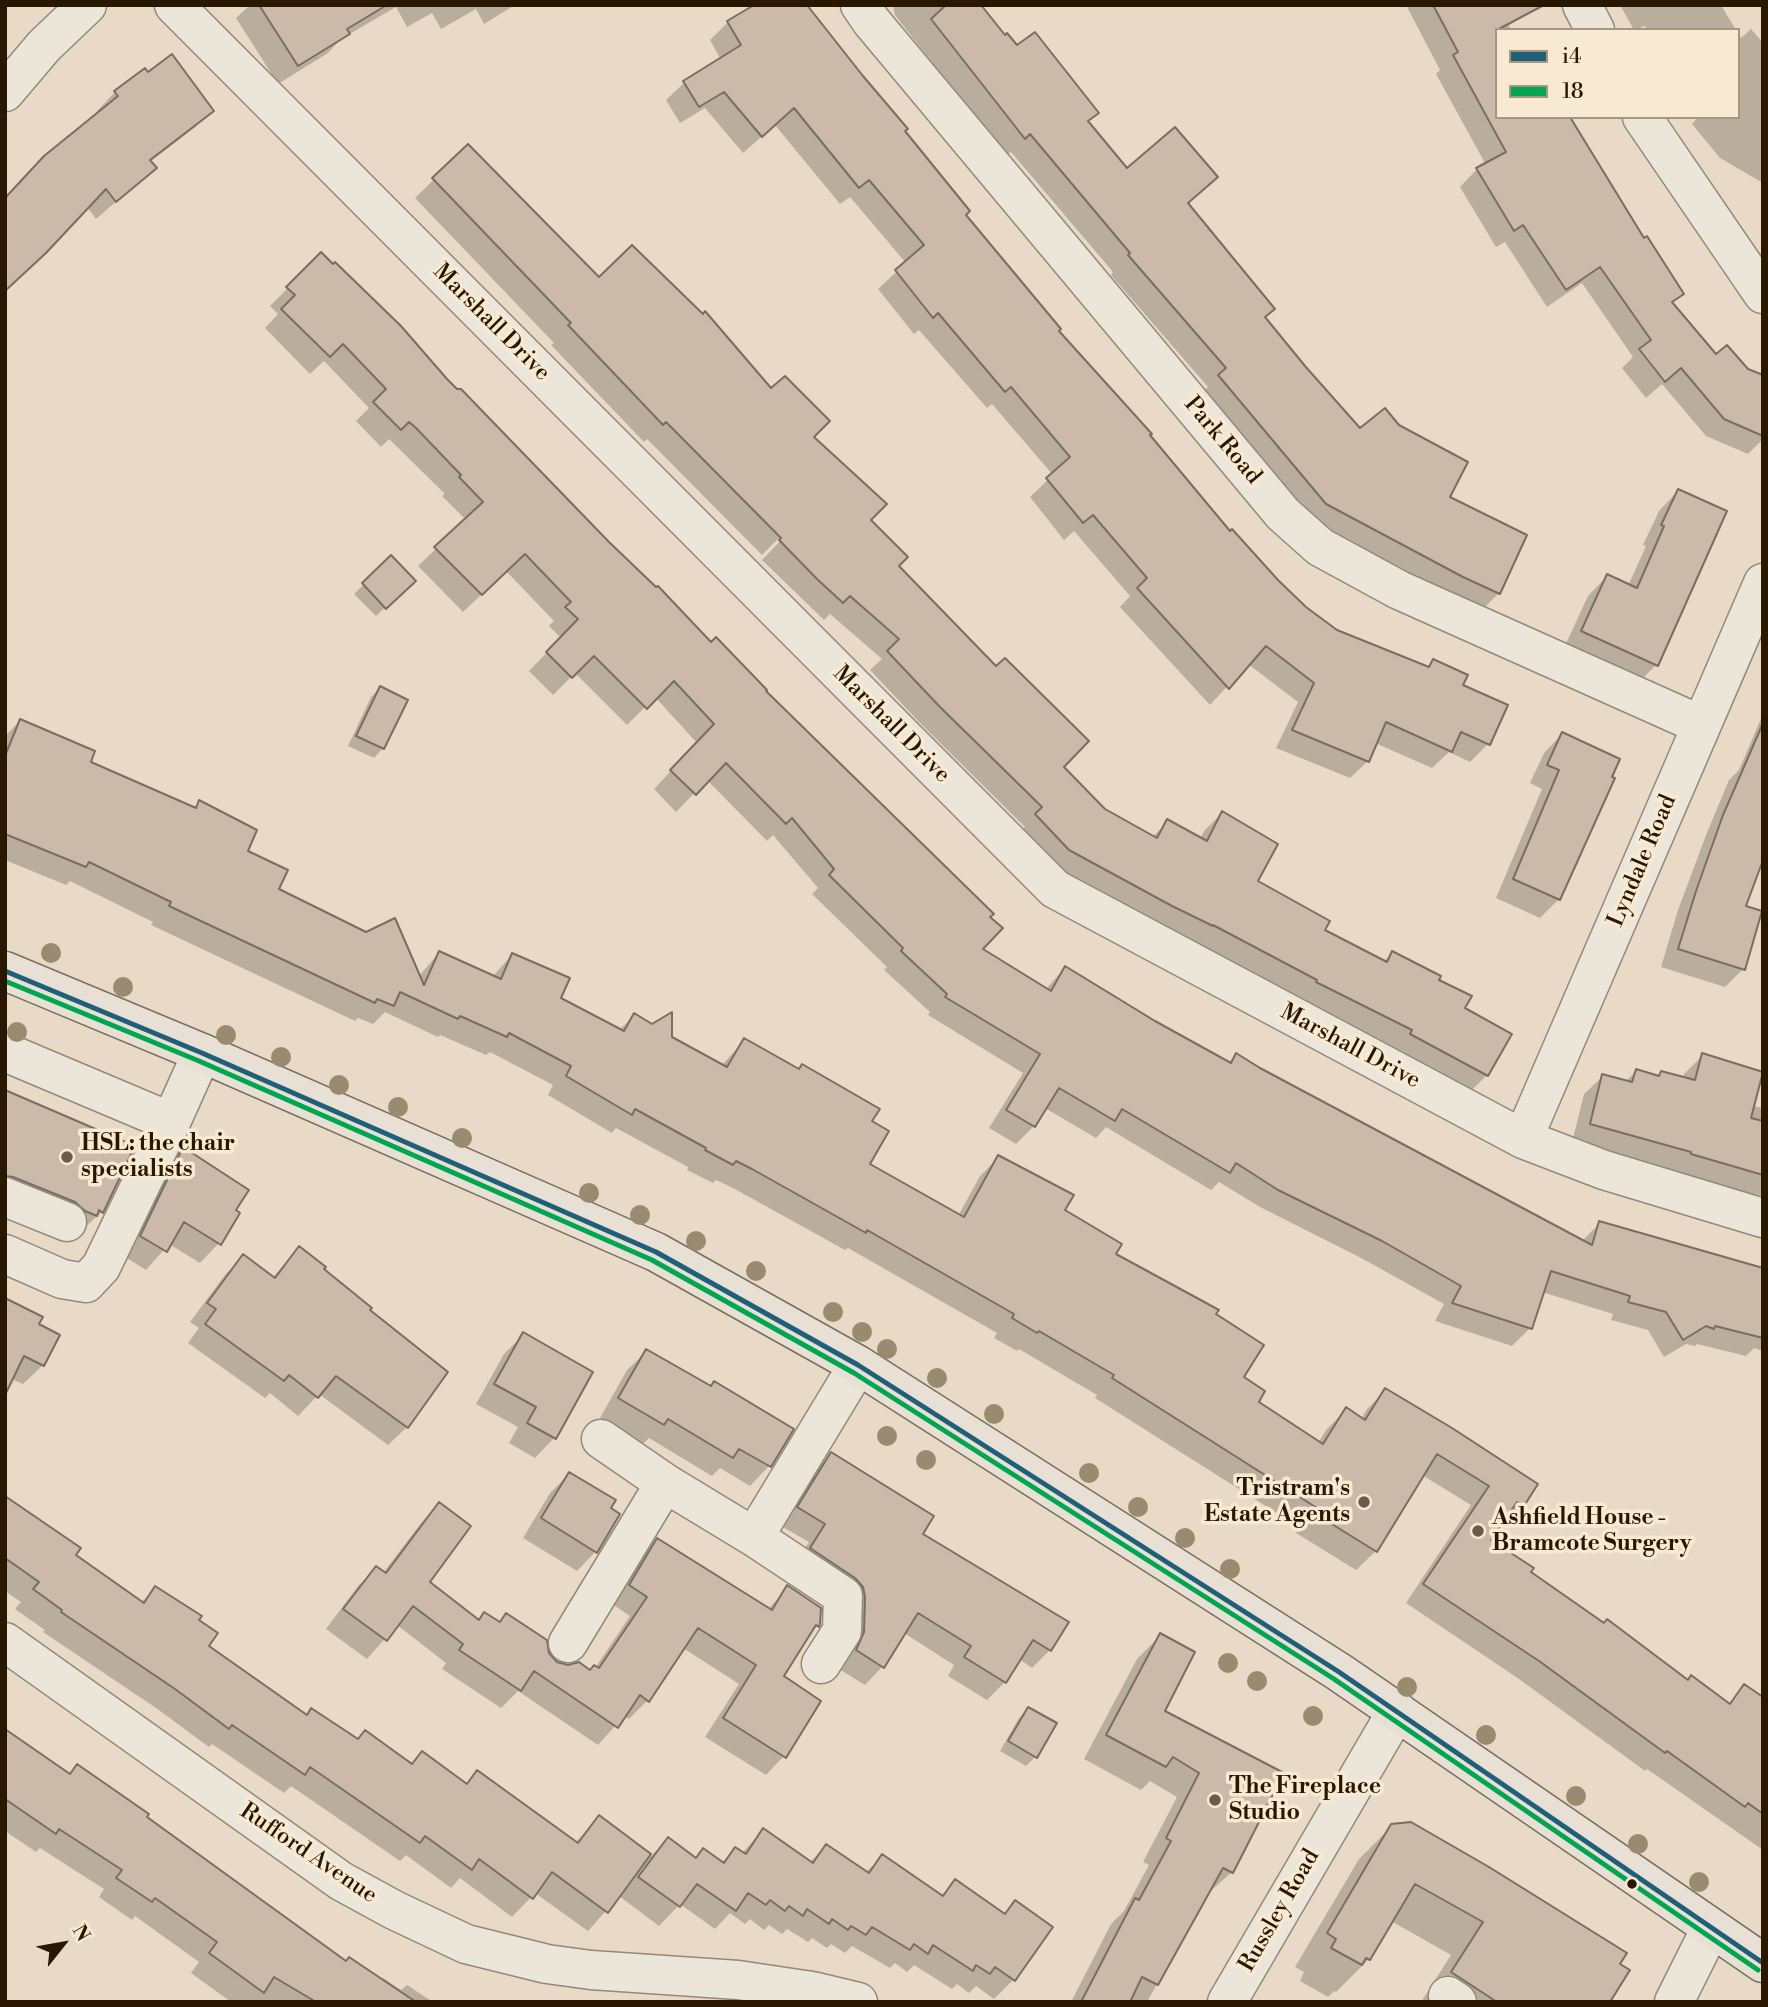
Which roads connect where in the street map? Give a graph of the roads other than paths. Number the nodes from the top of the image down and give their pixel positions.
1 (87, 5) edge
2 (174, 5) edge
3 (860, 5) edge
4 (1582, 5) edge
5 (1594, 28) edge
6 (5, 92) edge
7 (1643, 119) edge
8 (1763, 294) edge
9 (1763, 583) edge
10 (1702, 725) junction
11 (5, 971) edge
12 (5, 1052) edge
13 (202, 1053) junction
14 (170, 1122) junction
15 (1523, 1139) junction
16 (5, 1196) edge
17 (1763, 1218) edge
18 (67, 1222) dead end
19 (5, 1254) edge
20 (858, 1365) junction
21 (601, 1439) dead end
22 (665, 1483) junction
23 (754, 1537) junction
24 (5, 1642) edge
25 (568, 1643) dead end
26 (821, 1664) dead end
27 (1397, 1711) junction
28 (1711, 1928) junction
29 (1763, 1962) edge
30 (858, 2002) edge
31 (1227, 2002) edge
32 (1674, 2002) edge

1 - 6 street
2 - 15 street, Marshall Drive
3 - 10 street, Park Road
4 - 5 street
7 - 8 street
9 - 10 street, Lyndale Road
10 - 15 street, Lyndale Road
11 - 13 main road
12 - 14 street
13 - 14 street
13 - 20 main road
14 - 19 street
15 - 17 street, Marshall Drive
16 - 18 street
20 - 23 street
20 - 27 main road
21 - 22 street
22 - 23 street
22 - 25 street
23 - 26 street
24 - 30 street, Rufford Avenue
27 - 28 main road
27 - 31 street, Russley Road
28 - 29 main road
28 - 32 street

